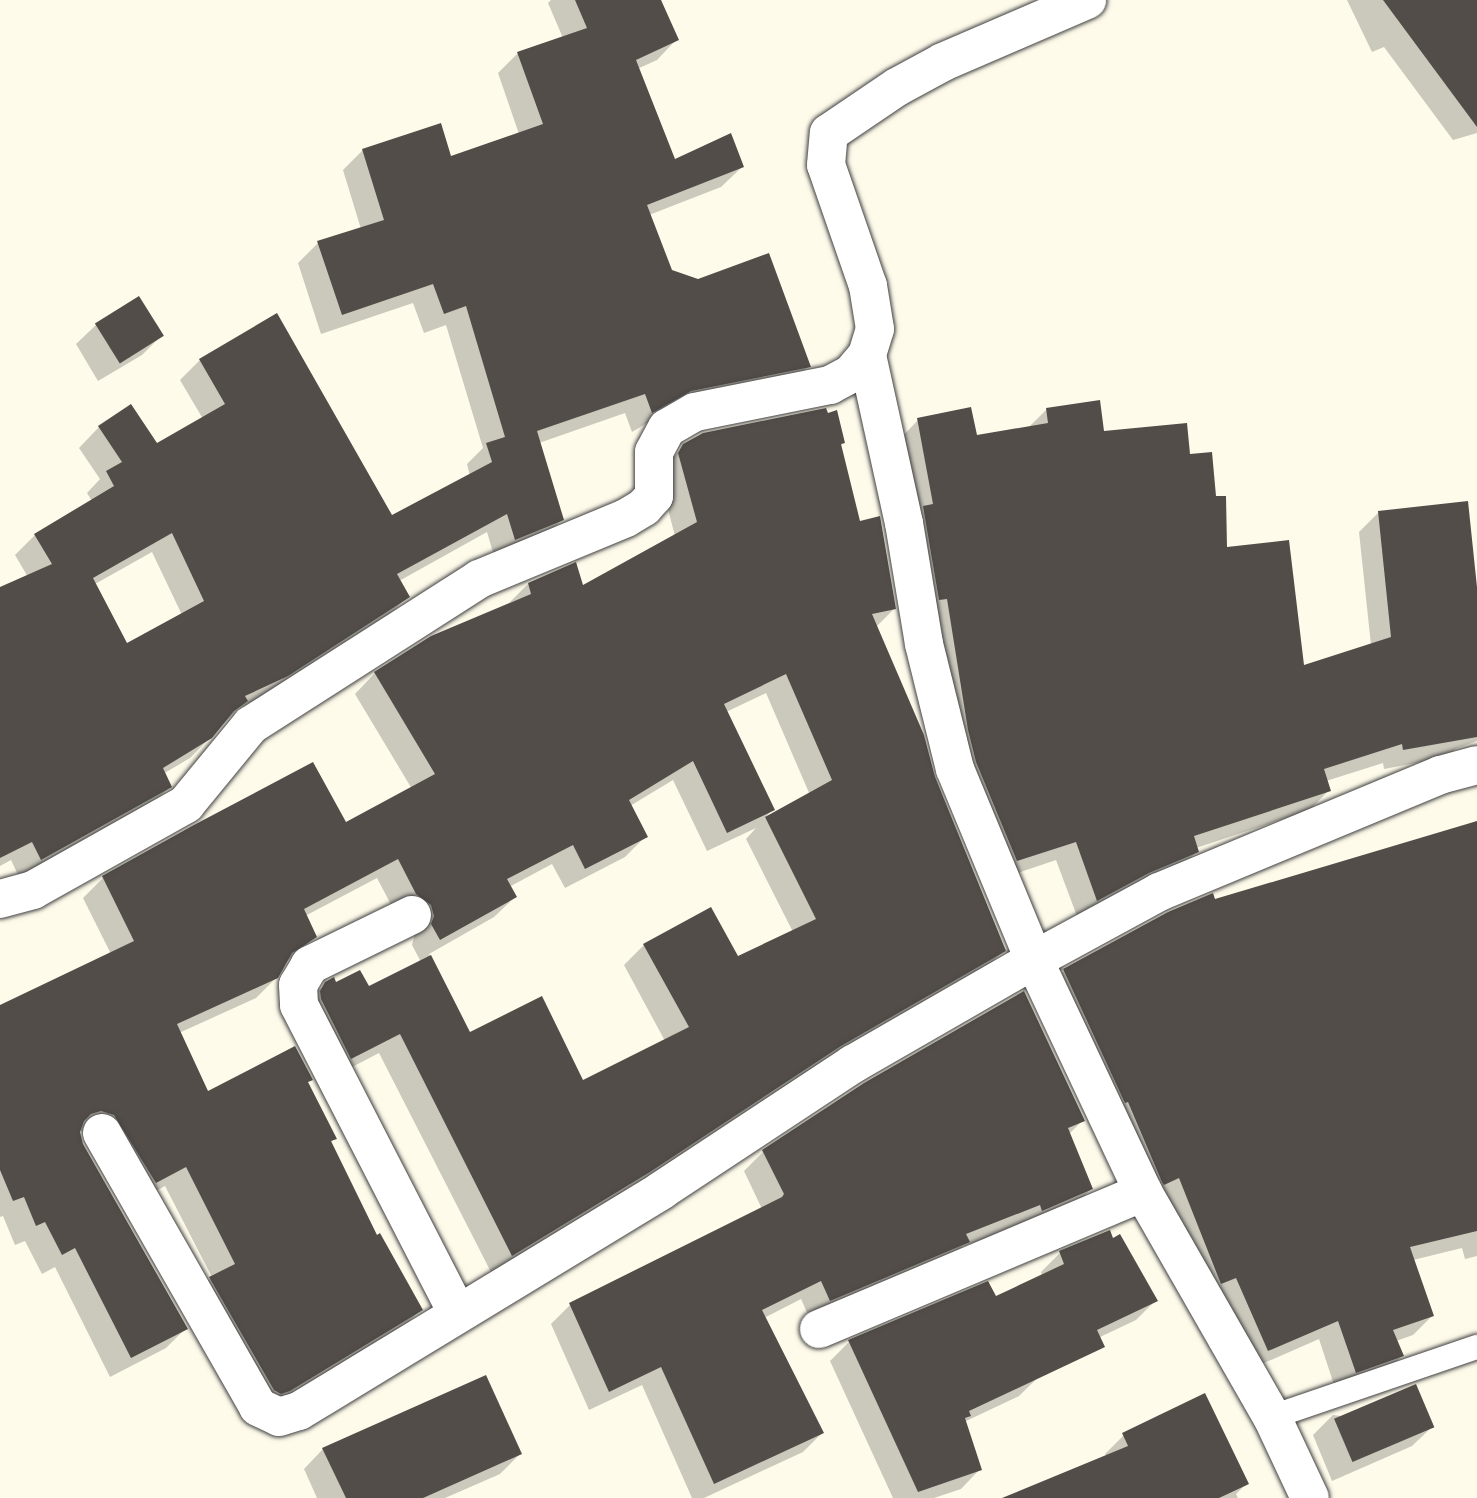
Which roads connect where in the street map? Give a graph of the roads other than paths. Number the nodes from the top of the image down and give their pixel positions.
1 (1087, 0) edge
2 (867, 355) junction
3 (1477, 765) edge
4 (0, 899) edge
5 (412, 915) dead end
6 (1034, 960) junction
7 (102, 1133) dead end
8 (1143, 1192) junction
9 (457, 1312) junction
10 (818, 1329) dead end
11 (1477, 1347) edge
12 (1272, 1417) junction
13 (1310, 1498) edge

1 - 2 street
2 - 4 street
2 - 6 street
3 - 6 street
5 - 9 street
6 - 8 street
6 - 9 street
7 - 9 street
8 - 10 street
8 - 12 street
11 - 12 lane
12 - 13 street

